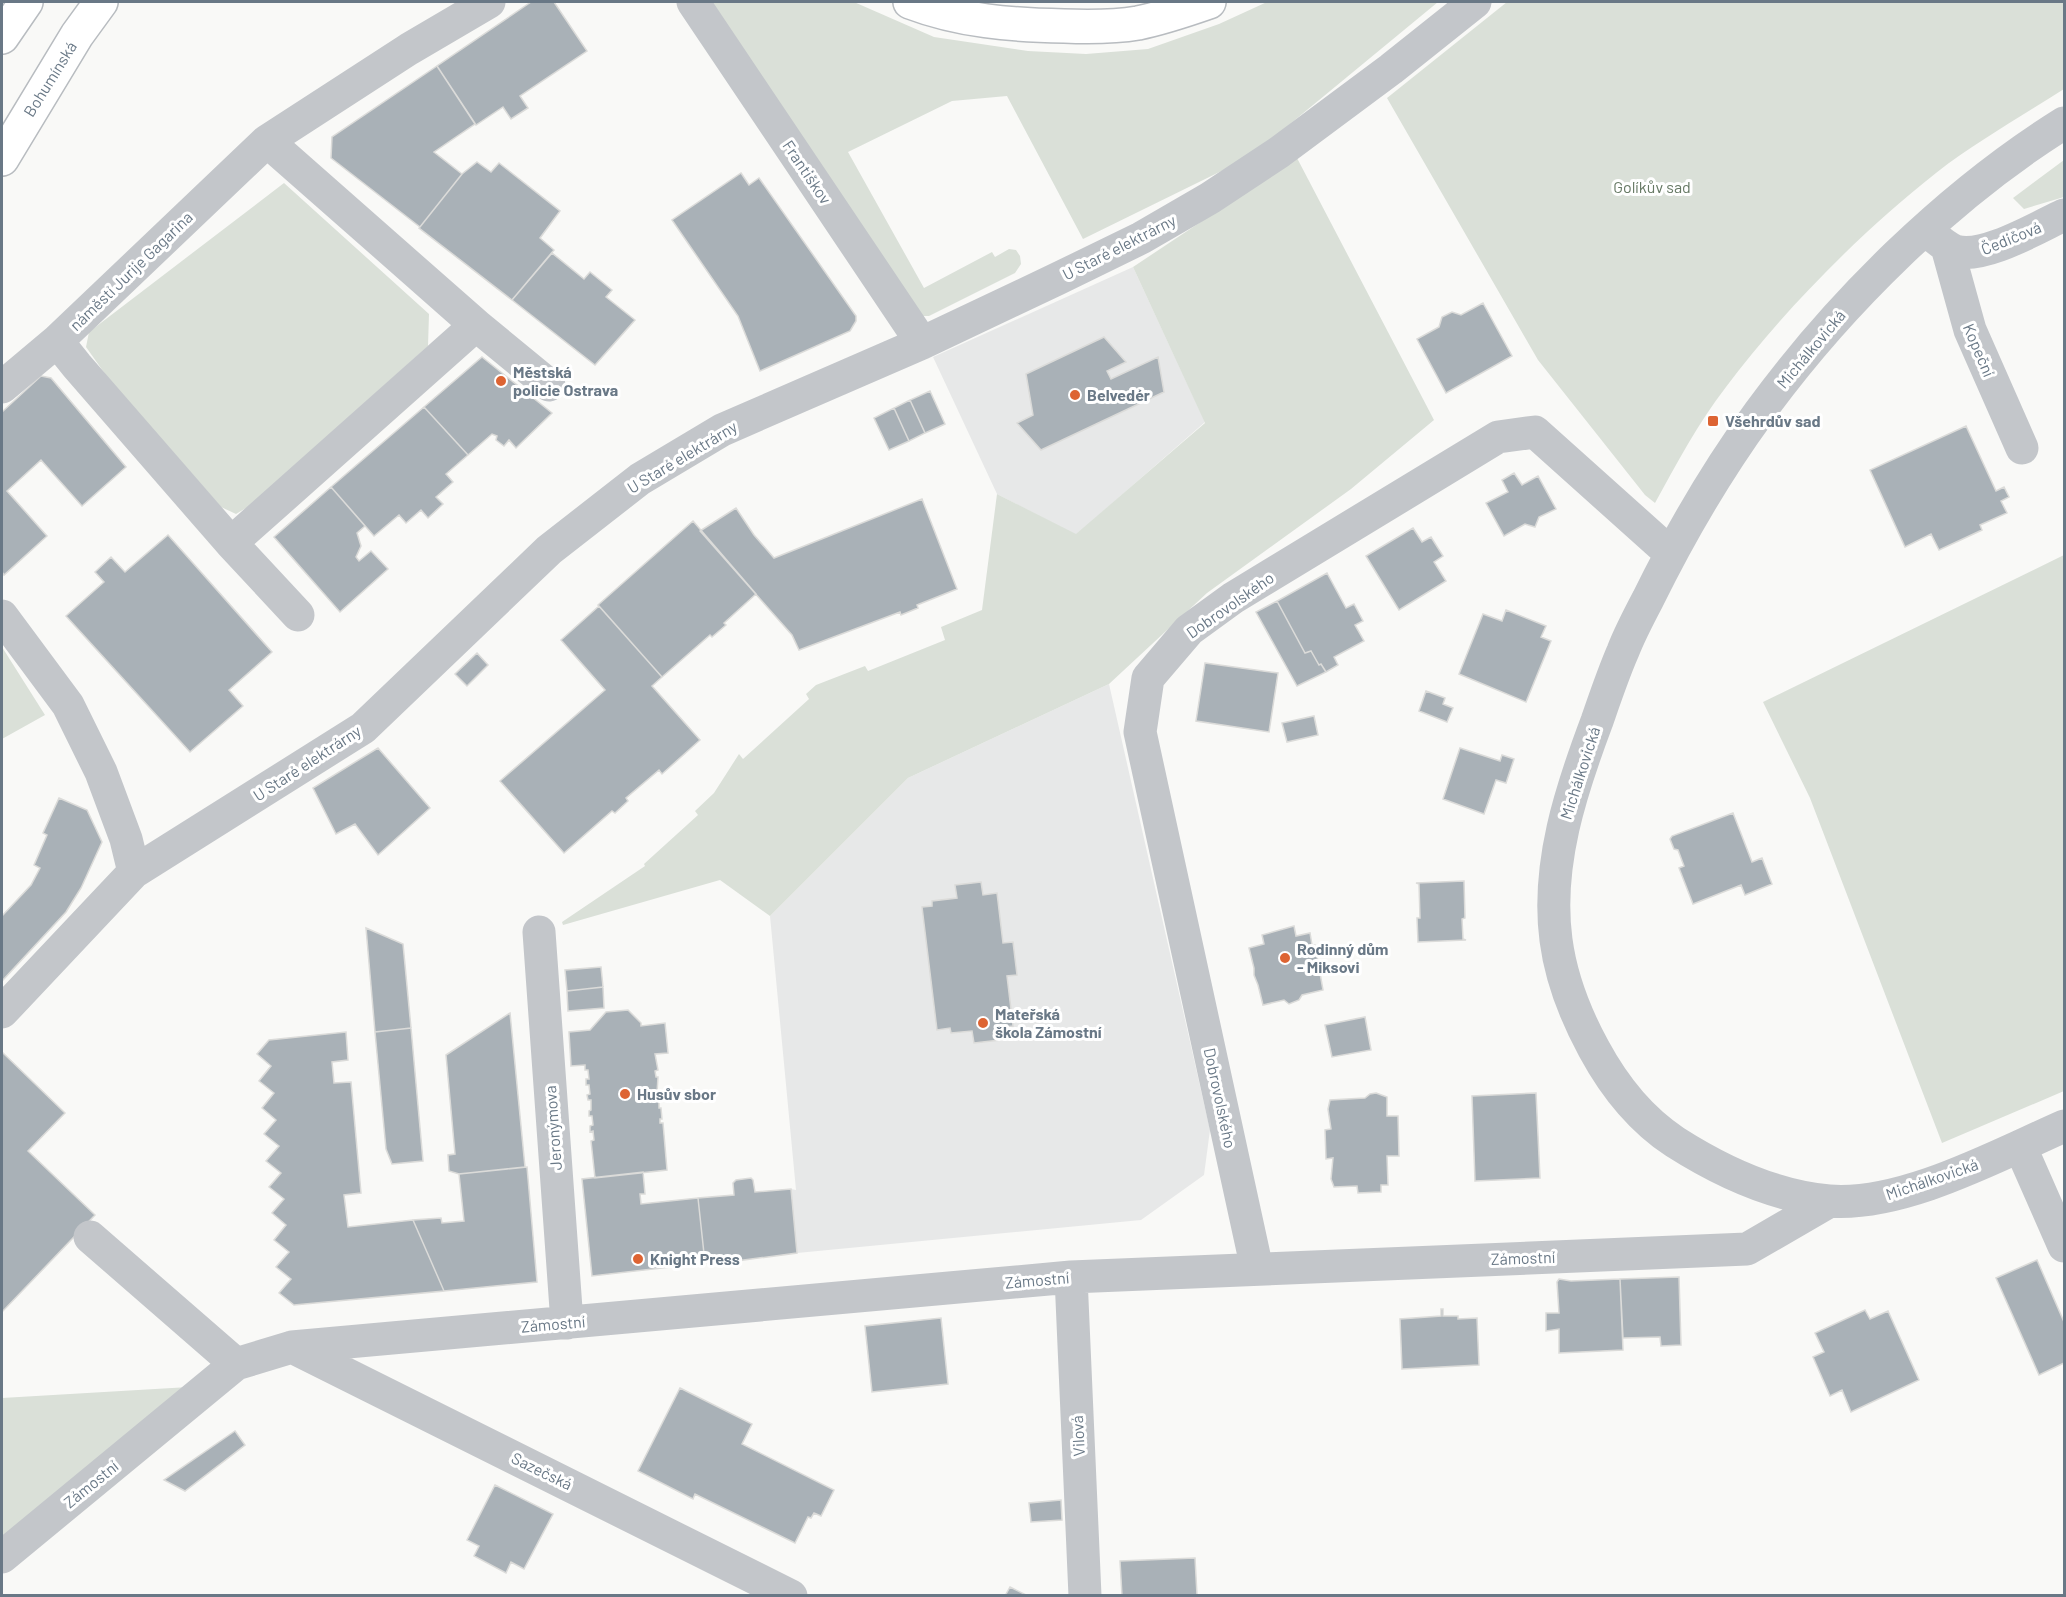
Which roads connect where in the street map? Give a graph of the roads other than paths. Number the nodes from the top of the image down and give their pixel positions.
1 (4, 2) edge
2 (27, 2) edge
3 (101, 2) edge
4 (108, 2) edge
5 (489, 2) edge
6 (693, 2) edge
7 (910, 2) edge
8 (1209, 2) edge
9 (1475, 2) edge
10 (2, 7) edge
11 (77, 35) junction
12 (2, 37) edge
13 (2064, 123) edge
14 (267, 141) junction
15 (2, 159) edge
16 (2064, 215) edge
17 (1937, 238) junction
18 (476, 325) junction
19 (57, 341) junction
20 (922, 343) junction
21 (549, 385) dead end
22 (2, 387) edge
23 (2022, 448) dead end
24 (231, 543) junction
25 (1670, 553) junction
26 (298, 615) dead end
27 (2, 616) edge
28 (134, 872) junction
29 (539, 932) dead end
30 (2, 1012) edge
31 (2064, 1126) edge
32 (2020, 1146) junction
33 (1830, 1201) junction
34 (90, 1237) dead end
35 (2064, 1246) edge
36 (1257, 1269) junction
37 (1071, 1277) junction
38 (567, 1323) junction
39 (292, 1347) junction
40 (236, 1364) junction
41 (2, 1557) edge
42 (791, 1596) edge
43 (1085, 1596) edge

1 - 10 main road
2 - 12 main road
3 - 11 main road, Bohumínská
4 - 11 main road
5 - 14 street, náměstí Jurije Gagarina
6 - 20 street, Františkov
7 - 8 main road
9 - 20 street, U Staré elektrárny
11 - 15 main road, Bohumínská
13 - 17 street, Michálkovická
14 - 18 street
14 - 19 street, náměstí Jurije Gagarina
16 - 17 street, Čedičová
17 - 23 street, Kopeční
17 - 25 street, Michálkovická
18 - 21 street
18 - 24 street
19 - 22 street
19 - 24 street, náměstí Jurije Gagarina
20 - 28 street, U Staré elektrárny
24 - 26 street, náměstí Jurije Gagarina
25 - 33 street, Michálkovická
25 - 36 street, Dobrovolského
27 - 28 street
28 - 30 street, U Staré elektrárny
29 - 38 street, Jeronýmova
31 - 32 street, Michálkovická
32 - 33 street, Michálkovická
32 - 35 street
33 - 36 street, Zámostní
34 - 40 street
36 - 37 street, Zámostní
37 - 38 street, Zámostní
37 - 43 street, Vilová
38 - 39 street, Zámostní
39 - 40 street, Zámostní
39 - 42 street, Sazečská
40 - 41 street, Zámostní

